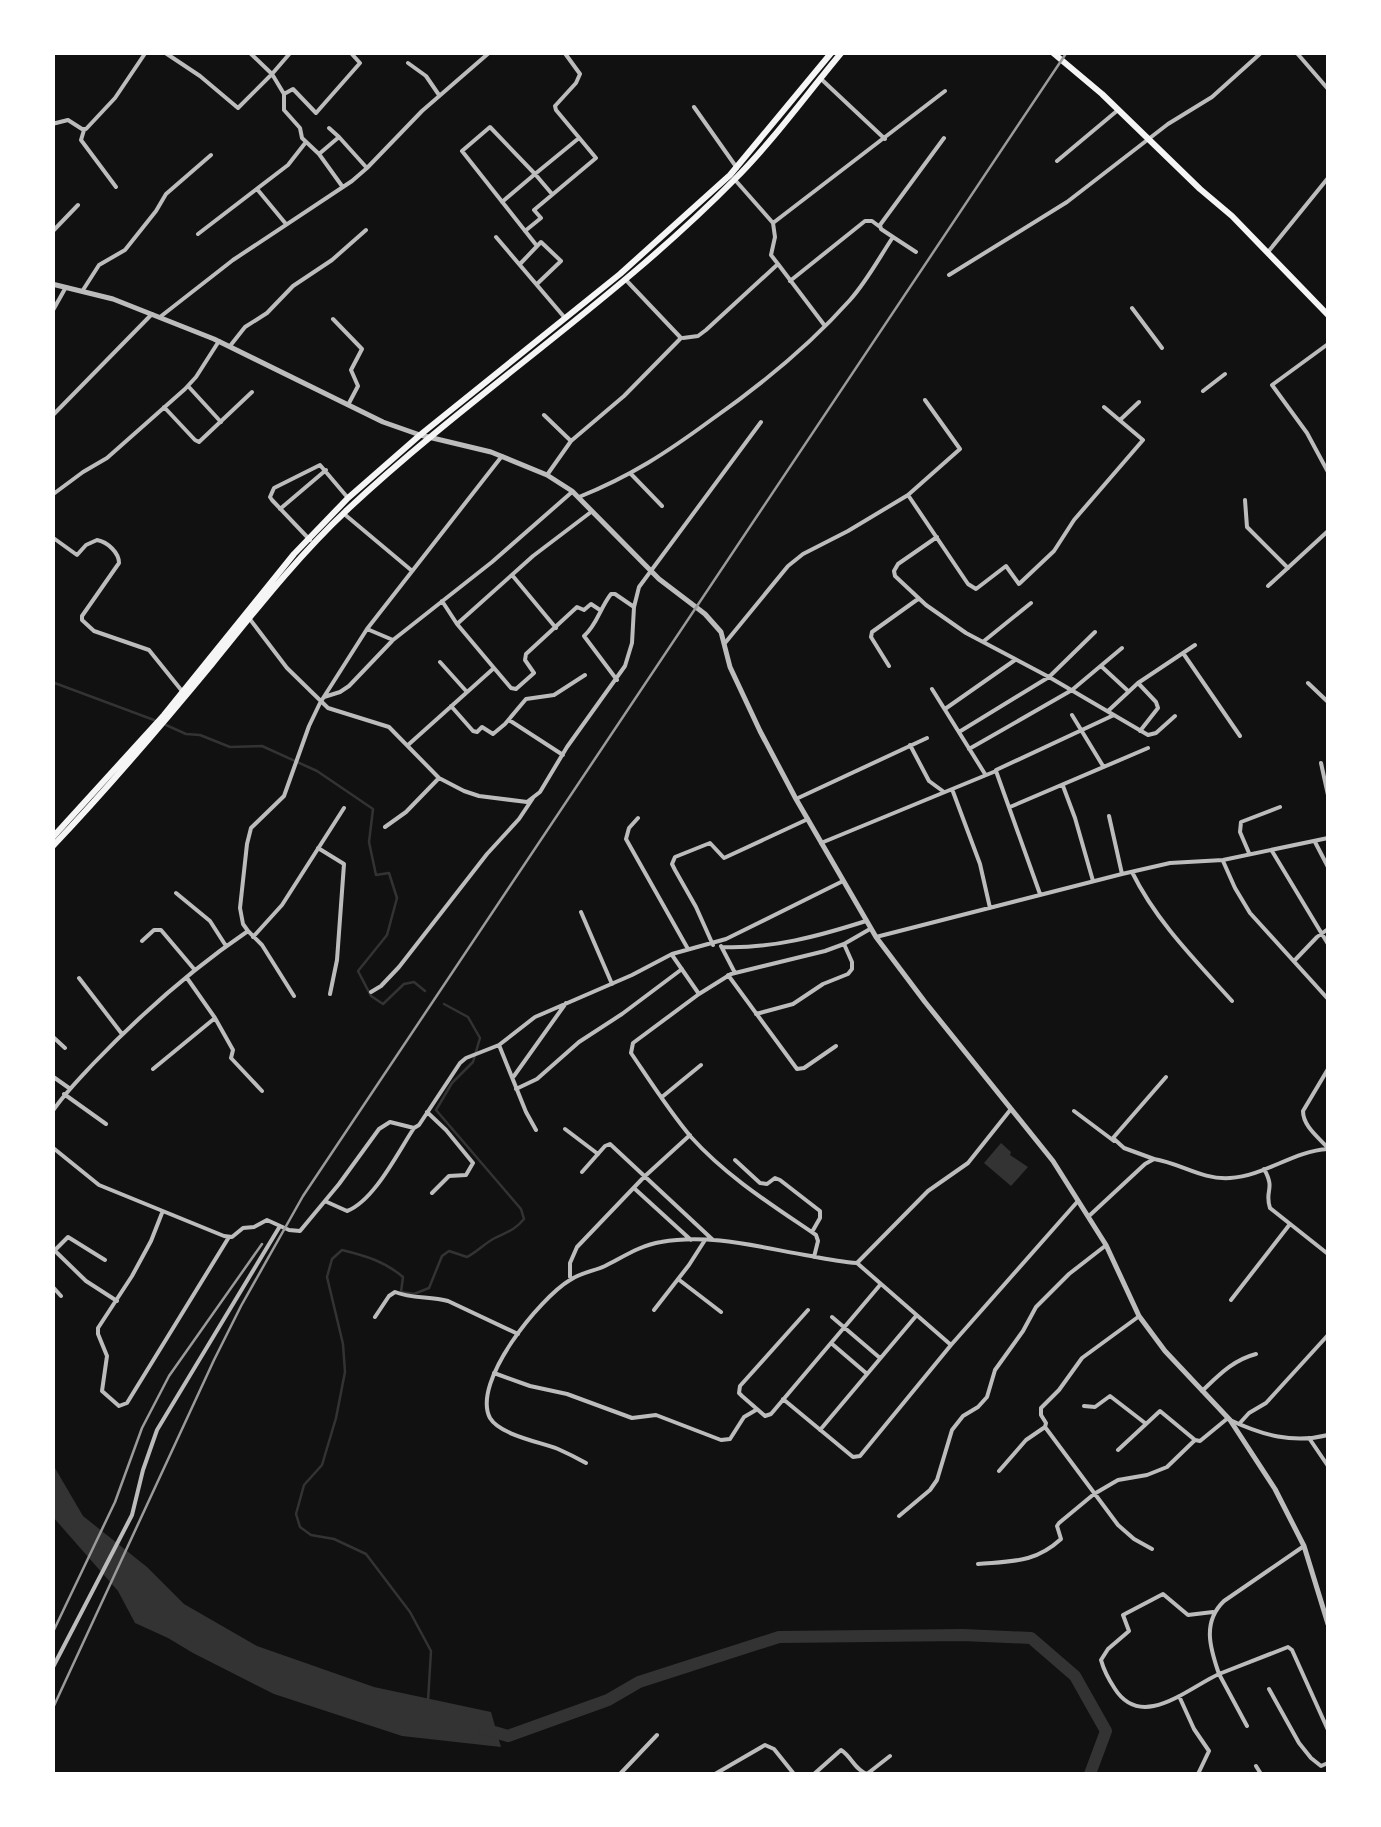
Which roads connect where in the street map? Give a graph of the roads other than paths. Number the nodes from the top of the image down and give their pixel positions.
1 (146, 52) edge
2 (164, 52) edge
3 (249, 52) edge
4 (291, 52) edge
5 (350, 52) edge
6 (490, 52) edge
7 (564, 52) edge
8 (832, 52) edge
9 (842, 52) edge
10 (1052, 52) edge
11 (1262, 52) edge
12 (1296, 52) edge
13 (408, 62) dead end
14 (272, 74) junction
15 (820, 78) junction
16 (1328, 89) edge
17 (945, 91) dead end
18 (284, 94) junction
19 (440, 96) junction
20 (694, 107) dead end
21 (1118, 109) junction
22 (52, 124) edge
23 (329, 128) dead end
24 (84, 130) junction
25 (339, 138) junction
26 (579, 138) junction
27 (944, 138) dead end
28 (885, 139) junction
29 (1150, 139) junction
30 (306, 142) junction
31 (318, 154) junction
32 (210, 155) dead end
33 (1057, 161) dead end
34 (367, 168) junction
35 (737, 168) junction
36 (536, 174) junction
37 (1328, 178) edge
38 (734, 180) junction
39 (343, 187) junction
40 (116, 188) dead end
41 (257, 189) junction
42 (552, 194) junction
43 (502, 202) junction
44 (78, 205) dead end
45 (772, 223) junction
46 (286, 224) junction
47 (880, 227) junction
48 (366, 230) dead end
49 (525, 231) junction
50 (52, 232) edge
51 (198, 234) dead end
52 (496, 236) dead end
53 (893, 237) junction
54 (537, 246) junction
55 (916, 252) dead end
56 (1268, 252) junction
57 (520, 264) junction
58 (778, 264) junction
59 (949, 275) dead end
60 (625, 279) junction
61 (790, 280) junction
62 (52, 284) edge
63 (537, 284) junction
64 (66, 287) junction
65 (82, 290) junction
66 (1132, 308) dead end
67 (52, 312) edge
68 (1328, 314) edge
69 (156, 315) junction
70 (566, 318) junction
71 (332, 319) dead end
72 (824, 326) junction
73 (682, 338) junction
74 (218, 341) junction
75 (1328, 344) edge
76 (230, 346) junction
77 (1162, 348) dead end
78 (1225, 374) dead end
79 (188, 386) junction
80 (1203, 391) dead end
81 (252, 392) dead end
82 (925, 400) dead end
83 (1138, 402) dead end
84 (348, 404) junction
85 (1104, 406) dead end
86 (164, 407) junction
87 (544, 415) dead end
88 (52, 416) edge
89 (1120, 420) junction
90 (221, 422) junction
91 (761, 422) dead end
92 (424, 436) junction
93 (571, 441) junction
94 (502, 456) junction
95 (326, 470) junction
96 (1328, 472) edge
97 (631, 474) junction
98 (547, 475) junction
99 (572, 491) junction
100 (52, 495) edge
101 (908, 495) junction
102 (579, 497) junction
103 (348, 498) junction
104 (1245, 500) dead end
105 (662, 506) dead end
106 (280, 509) junction
107 (593, 510) junction
108 (343, 513) junction
109 (1328, 531) edge
110 (52, 537) edge
111 (936, 537) junction
112 (311, 542) junction
113 (1288, 568) junction
114 (411, 570) junction
115 (651, 570) junction
116 (512, 575) junction
117 (1268, 586) dead end
118 (918, 598) junction
119 (442, 601) junction
120 (1030, 603) dead end
121 (634, 608) junction
122 (600, 610) junction
123 (249, 618) junction
124 (457, 624) junction
125 (556, 628) junction
126 (367, 630) junction
127 (1096, 632) dead end
128 (392, 640) junction
129 (982, 642) junction
130 (725, 643) junction
131 (1195, 645) dead end
132 (1122, 648) dead end
133 (1183, 653) junction
134 (1015, 660) junction
135 (440, 662) dead end
136 (889, 666) dead end
137 (1101, 666) junction
138 (494, 668) junction
139 (586, 675) dead end
140 (1050, 677) junction
141 (617, 680) junction
142 (1308, 682) dead end
143 (1138, 683) junction
144 (932, 689) dead end
145 (1072, 690) junction
146 (1128, 691) junction
147 (182, 692) junction
148 (467, 692) junction
149 (322, 700) junction
150 (1328, 702) edge
151 (451, 706) junction
152 (945, 709) junction
153 (1111, 713) junction
154 (1072, 714) dead end
155 (166, 716) junction
156 (1176, 716) dead end
157 (509, 720) junction
158 (1081, 730) junction
159 (1140, 731) junction
160 (959, 732) junction
161 (150, 735) junction
162 (1240, 736) dead end
163 (927, 738) dead end
164 (408, 745) junction
165 (910, 746) junction
166 (1148, 748) dead end
167 (969, 749) junction
168 (563, 756) junction
169 (1321, 763) dead end
170 (1103, 767) junction
171 (996, 771) junction
172 (985, 775) junction
173 (439, 778) junction
174 (1063, 786) junction
175 (952, 789) junction
176 (944, 792) junction
177 (1328, 795) edge
178 (533, 798) junction
179 (796, 799) junction
180 (1280, 807) dead end
181 (344, 808) dead end
182 (1009, 808) junction
183 (1109, 816) dead end
184 (638, 818) dead end
185 (808, 819) junction
186 (386, 827) dead end
187 (52, 838) edge
188 (1328, 838) edge
189 (1315, 842) junction
190 (821, 843) junction
191 (52, 848) edge
192 (318, 848) junction
193 (1272, 851) junction
194 (1250, 855) junction
195 (1223, 860) junction
196 (1328, 866) edge
197 (1132, 872) junction
198 (1122, 874) junction
199 (844, 881) junction
200 (1093, 881) junction
201 (176, 893) dead end
202 (1040, 896) junction
203 (990, 908) junction
204 (581, 912) dead end
205 (866, 921) junction
206 (871, 928) junction
207 (1328, 929) edge
208 (248, 931) junction
209 (1321, 934) junction
210 (253, 936) junction
211 (876, 937) junction
212 (142, 941) dead end
213 (712, 944) junction
214 (844, 944) junction
215 (1328, 944) edge
216 (720, 945) junction
217 (226, 946) junction
218 (688, 949) junction
219 (672, 954) junction
220 (1294, 961) junction
221 (196, 970) junction
222 (682, 970) junction
223 (731, 974) junction
224 (79, 978) dead end
225 (187, 978) junction
226 (612, 984) junction
227 (372, 992) dead end
228 (330, 994) dead end
229 (699, 994) junction
230 (294, 996) dead end
231 (1328, 999) edge
232 (1232, 1001) dead end
233 (566, 1003) junction
234 (756, 1014) junction
235 (215, 1018) junction
236 (123, 1034) junction
237 (52, 1036) edge
238 (499, 1045) junction
239 (836, 1046) dead end
240 (66, 1048) dead end
241 (702, 1066) dead end
242 (154, 1069) dead end
243 (1328, 1069) edge
244 (52, 1076) edge
245 (1166, 1077) dead end
246 (512, 1078) junction
247 (70, 1088) junction
248 (516, 1089) junction
249 (262, 1091) dead end
250 (64, 1094) junction
251 (662, 1097) junction
252 (1011, 1109) junction
253 (1074, 1111) dead end
254 (52, 1112) edge
255 (428, 1112) junction
256 (106, 1124) dead end
257 (414, 1128) junction
258 (565, 1129) dead end
259 (536, 1130) dead end
260 (690, 1136) junction
261 (1114, 1141) junction
262 (52, 1146) edge
263 (1328, 1149) edge
264 (598, 1154) junction
265 (735, 1160) dead end
266 (1154, 1160) junction
267 (1264, 1169) junction
268 (582, 1172) dead end
269 (644, 1178) junction
270 (634, 1188) junction
271 (432, 1192) dead end
272 (326, 1201) junction
273 (1078, 1201) junction
274 (162, 1211) junction
275 (1089, 1216) junction
276 (1290, 1224) junction
277 (280, 1226) junction
278 (812, 1232) junction
279 (229, 1237) junction
280 (691, 1240) junction
281 (705, 1240) junction
282 (714, 1240) junction
283 (1106, 1246) junction
284 (54, 1249) edge
285 (1328, 1254) edge
286 (814, 1257) junction
287 (105, 1260) dead end
288 (856, 1262) junction
289 (678, 1279) junction
290 (570, 1280) junction
291 (52, 1286) edge
292 (880, 1286) junction
293 (61, 1296) dead end
294 (117, 1300) junction
295 (1231, 1300) dead end
296 (654, 1310) dead end
297 (808, 1310) dead end
298 (721, 1312) dead end
299 (832, 1316) dead end
300 (916, 1316) junction
301 (1139, 1316) junction
302 (375, 1317) dead end
303 (845, 1328) junction
304 (518, 1334) junction
305 (1328, 1336) edge
306 (831, 1344) junction
307 (951, 1345) junction
308 (1256, 1354) dead end
309 (880, 1358) junction
310 (494, 1373) junction
311 (867, 1374) junction
312 (1202, 1392) junction
313 (783, 1400) junction
314 (1084, 1406) dead end
315 (757, 1410) junction
316 (1229, 1419) junction
317 (1146, 1423) junction
318 (1239, 1424) junction
319 (1045, 1426) junction
320 (820, 1430) junction
321 (1328, 1435) edge
322 (1309, 1438) junction
323 (1195, 1440) junction
324 (1118, 1450) dead end
325 (586, 1463) dead end
326 (1328, 1466) edge
327 (998, 1472) dead end
328 (1094, 1494) junction
329 (898, 1516) dead end
330 (1304, 1546) junction
331 (1152, 1550) dead end
332 (978, 1564) dead end
333 (1214, 1612) junction
334 (1328, 1624) edge
335 (52, 1669) edge
336 (1219, 1674) junction
337 (1270, 1689) dead end
338 (1179, 1696) junction
339 (1247, 1726) dead end
340 (1328, 1730) edge
341 (657, 1735) dead end
342 (890, 1756) dead end
343 (1328, 1763) edge
344 (1256, 1766) dead end
345 (620, 1774) edge
346 (716, 1774) edge
347 (794, 1774) edge
348 (814, 1774) edge
349 (1198, 1774) edge
350 (1261, 1774) edge

1 - 24 street
2 - 14 street
3 - 14 street
4 - 14 street
5 - 18 street
6 - 19 street
7 - 26 street
8 - 35 main road
9 - 15 main road
10 - 21 main road
11 - 29 street
12 - 16 street
13 - 19 street
14 - 18 street
15 - 28 street
15 - 38 main road
17 - 28 street
18 - 30 street
19 - 34 street
20 - 35 street
21 - 29 main road
21 - 33 street
22 - 24 street
23 - 25 street
24 - 40 street
25 - 31 street
25 - 34 street
26 - 36 street
26 - 42 street
27 - 47 street
28 - 45 street
29 - 56 main road
29 - 59 street
30 - 31 street
30 - 41 street
31 - 39 street
32 - 65 street
34 - 39 street
35 - 70 main road
36 - 42 street
36 - 43 street
36 - 43 street
37 - 56 street
38 - 45 street
38 - 60 main road
39 - 46 street
41 - 46 street
41 - 51 street
42 - 49 street
43 - 49 street
44 - 50 street
45 - 58 street
46 - 69 street
47 - 53 street
47 - 61 street
48 - 76 street
49 - 54 street
52 - 57 street
53 - 55 street
53 - 72 street
54 - 57 street
54 - 63 street
56 - 68 main road
57 - 63 street
58 - 61 street
58 - 73 street
60 - 73 street
60 - 92 main road
61 - 72 street
62 - 64 street
63 - 70 street
64 - 65 street
64 - 67 street
65 - 69 street
66 - 77 street
69 - 74 street
69 - 88 street
70 - 92 main road
71 - 84 street
72 - 97 street
73 - 93 street
74 - 76 street
74 - 79 street
75 - 96 street
76 - 84 street
78 - 80 street
79 - 86 street
79 - 90 street
81 - 90 street
82 - 101 street
83 - 89 street
84 - 92 street
85 - 89 street
86 - 90 street
86 - 100 street
87 - 93 street
89 - 111 street
91 - 115 street
92 - 94 street
92 - 103 main road
92 - 108 main road
93 - 98 street
94 - 98 street
94 - 114 street
95 - 103 street
95 - 106 street
95 - 106 street
97 - 102 street
97 - 105 street
98 - 99 street
99 - 102 street
99 - 119 street
101 - 111 street
101 - 130 street
102 - 107 street
103 - 112 main road
104 - 113 street
106 - 112 street
107 - 115 street
107 - 116 street
108 - 112 main road
108 - 114 street
109 - 113 street
110 - 147 street
111 - 118 street
112 - 123 main road
112 - 147 main road
113 - 117 street
114 - 126 street
115 - 121 street
115 - 130 street
116 - 124 street
116 - 125 street
118 - 129 street
118 - 136 street
119 - 124 street
119 - 128 street
120 - 129 street
121 - 122 street
121 - 141 street
122 - 125 street
122 - 141 street
123 - 149 street
123 - 155 main road
124 - 138 street
125 - 138 street
126 - 128 street
126 - 149 street
127 - 140 street
128 - 149 street
129 - 134 street
130 - 179 street
131 - 133 street
132 - 137 street
133 - 143 street
133 - 162 street
134 - 140 street
134 - 152 street
135 - 148 street
137 - 145 street
137 - 146 street
138 - 148 street
139 - 157 street
140 - 145 street
140 - 160 street
141 - 168 street
142 - 150 street
143 - 146 street
143 - 159 street
144 - 152 street
145 - 153 street
145 - 167 street
146 - 153 street
147 - 155 main road
148 - 151 street
149 - 164 street
149 - 208 street
151 - 157 street
151 - 164 street
152 - 160 street
153 - 158 street
153 - 159 street
154 - 158 street
155 - 161 main road
156 - 159 street
157 - 168 street
158 - 170 street
158 - 171 street
160 - 167 street
161 - 187 main road
161 - 191 main road
163 - 165 street
164 - 173 street
165 - 176 street
165 - 179 street
166 - 170 street
167 - 172 street
168 - 178 street
169 - 177 street
170 - 174 street
171 - 172 street
171 - 182 street
172 - 175 street
173 - 178 street
173 - 186 street
174 - 182 street
174 - 200 street
175 - 176 street
175 - 203 street
176 - 190 street
178 - 227 street
179 - 185 street
180 - 194 street
181 - 192 street
182 - 202 street
183 - 198 street
184 - 218 street
185 - 190 street
185 - 213 street
188 - 189 street
189 - 193 street
189 - 196 street
190 - 199 street
192 - 210 street
192 - 228 street
193 - 194 street
193 - 209 street
194 - 195 street
195 - 197 street
195 - 220 street
197 - 198 street
197 - 232 street
198 - 200 street
199 - 205 street
199 - 216 street
200 - 202 street
201 - 217 street
202 - 203 street
203 - 211 street
204 - 226 street
205 - 206 street
205 - 216 street
206 - 211 street
206 - 214 street
207 - 209 street
208 - 210 street
208 - 217 street
209 - 215 street
209 - 220 street
210 - 230 street
211 - 252 street
212 - 221 street
213 - 216 street
213 - 218 street
214 - 223 street
214 - 234 street
216 - 223 street
217 - 221 street
218 - 219 street
219 - 222 street
219 - 226 street
220 - 231 street
221 - 225 street
222 - 229 street
222 - 248 street
223 - 229 street
223 - 234 street
224 - 236 street
225 - 235 street
225 - 236 street
226 - 233 street
229 - 251 street
233 - 238 street
233 - 246 street
234 - 239 street
235 - 242 street
235 - 249 street
236 - 247 street
237 - 240 street
238 - 246 street
238 - 255 street
241 - 251 street
243 - 263 street
244 - 247 street
245 - 261 street
246 - 248 street
247 - 250 street
248 - 259 street
250 - 254 street
250 - 256 street
251 - 260 street
252 - 273 street
252 - 288 street
253 - 261 street
255 - 257 street
255 - 271 street
257 - 272 street
257 - 272 street
258 - 264 street
260 - 269 street
260 - 278 street
261 - 266 street
262 - 274 street
263 - 267 street
264 - 268 street
264 - 269 street
265 - 278 street
266 - 267 street
266 - 275 street
267 - 276 street
269 - 270 street
269 - 282 street
270 - 280 street
270 - 290 street
272 - 277 street
273 - 275 street
273 - 307 street
274 - 279 street
274 - 294 street
275 - 283 street
276 - 285 street
276 - 295 street
277 - 279 street
277 - 335 street
278 - 286 street
279 - 294 street
280 - 281 street
280 - 290 street
281 - 282 street
281 - 289 street
282 - 286 street
283 - 301 street
283 - 329 street
284 - 287 street
284 - 294 street
286 - 288 street
288 - 292 street
289 - 296 street
289 - 298 street
290 - 304 street
291 - 293 street
292 - 300 street
292 - 303 street
297 - 315 street
299 - 303 street
300 - 307 street
300 - 309 street
301 - 312 street
301 - 319 street
302 - 304 street
303 - 306 street
303 - 309 street
304 - 310 street
305 - 318 street
306 - 311 street
306 - 313 street
307 - 320 street
308 - 312 street
309 - 311 street
310 - 315 street
310 - 325 street
311 - 320 street
312 - 316 street
313 - 315 street
313 - 320 street
314 - 317 street
316 - 318 street
316 - 323 street
316 - 330 street
317 - 323 street
317 - 324 street
318 - 322 street
319 - 327 street
319 - 328 street
321 - 322 street
322 - 326 street
323 - 328 street
328 - 331 street
328 - 332 street
330 - 333 street
330 - 334 street
333 - 336 street
333 - 338 street
336 - 338 street
336 - 339 street
336 - 340 street
337 - 343 street
338 - 349 street
341 - 345 street
342 - 348 street
344 - 350 street
346 - 347 street

